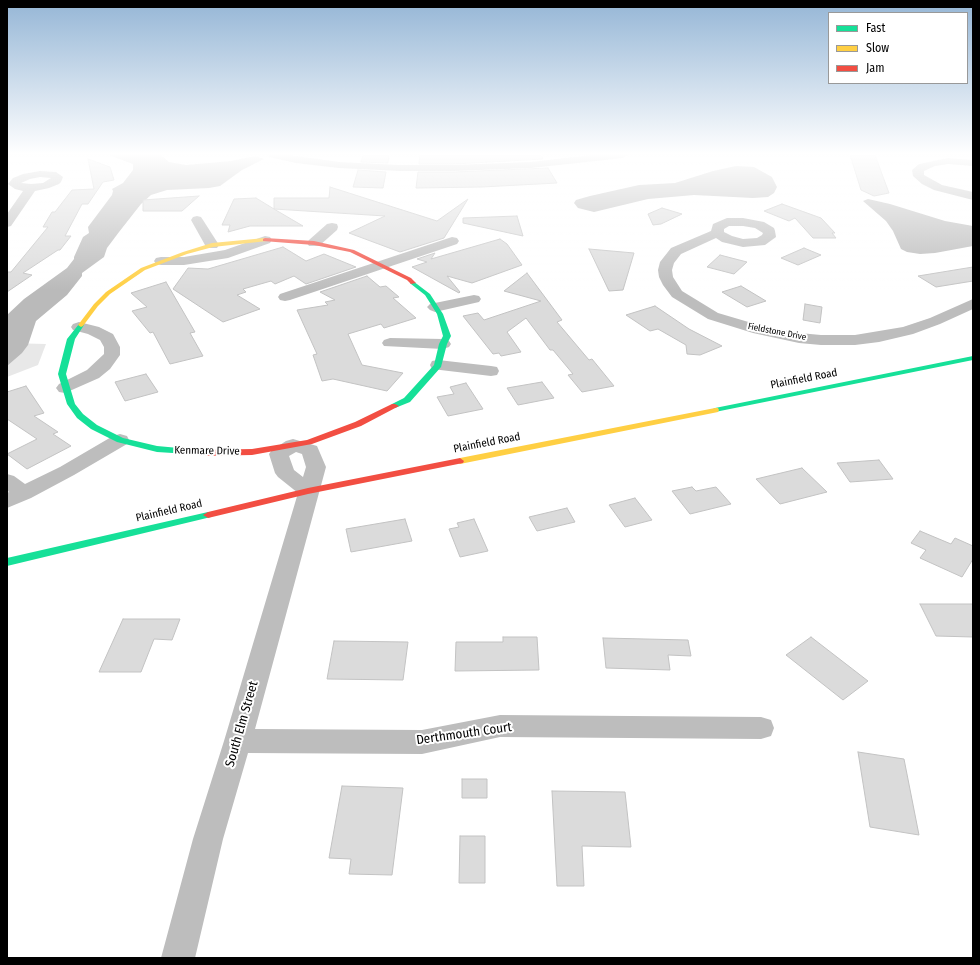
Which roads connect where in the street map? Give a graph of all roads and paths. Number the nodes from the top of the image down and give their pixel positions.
1 (23, 200) edge
2 (197, 220) dead end
3 (7, 223) edge
4 (332, 227) dead end
5 (717, 233) dead end
6 (265, 240) junction
7 (452, 241) dead end
8 (314, 243) junction
9 (212, 246) junction
10 (161, 262) junction
11 (382, 265) junction
12 (285, 297) dead end
13 (474, 299) dead end
14 (973, 303) edge
15 (435, 307) junction
16 (79, 327) junction
17 (390, 343) dead end
18 (443, 344) junction
19 (973, 358) edge
20 (438, 365) junction
21 (491, 371) dead end
22 (65, 388) junction
23 (120, 440) junction
24 (293, 445) junction
25 (7, 480) edge
26 (308, 491) junction
27 (15, 497) edge
28 (7, 562) edge
29 (761, 728) dead end
30 (238, 741) junction
31 (178, 958) edge

1 - 3 street
2 - 9 street
4 - 8 street
5 - 14 street, Fieldstone Drive
6 - 8 street, Kenmare Drive
6 - 9 street, Kenmare Drive
6 - 10 street, Kenmare Drive
7 - 11 street
8 - 11 street, Kenmare Drive
9 - 10 street, Kenmare Drive
10 - 16 street, Kenmare Drive
11 - 12 street
11 - 15 street, Kenmare Drive
13 - 15 street
15 - 18 street, Kenmare Drive
16 - 22 street, Kenmare Drive
16 - 22 street
17 - 18 street
18 - 20 street, Kenmare Drive
19 - 26 street, Plainfield Road
20 - 21 street
20 - 24 street, Kenmare Drive
22 - 23 street, Kenmare Drive
23 - 24 street, Kenmare Drive
23 - 27 street
24 - 26 street
24 - 26 street
25 - 27 street
26 - 28 street, Plainfield Road
26 - 30 street, South Elm Street
29 - 30 street, Derthmouth Court
30 - 31 street, South Elm Street

